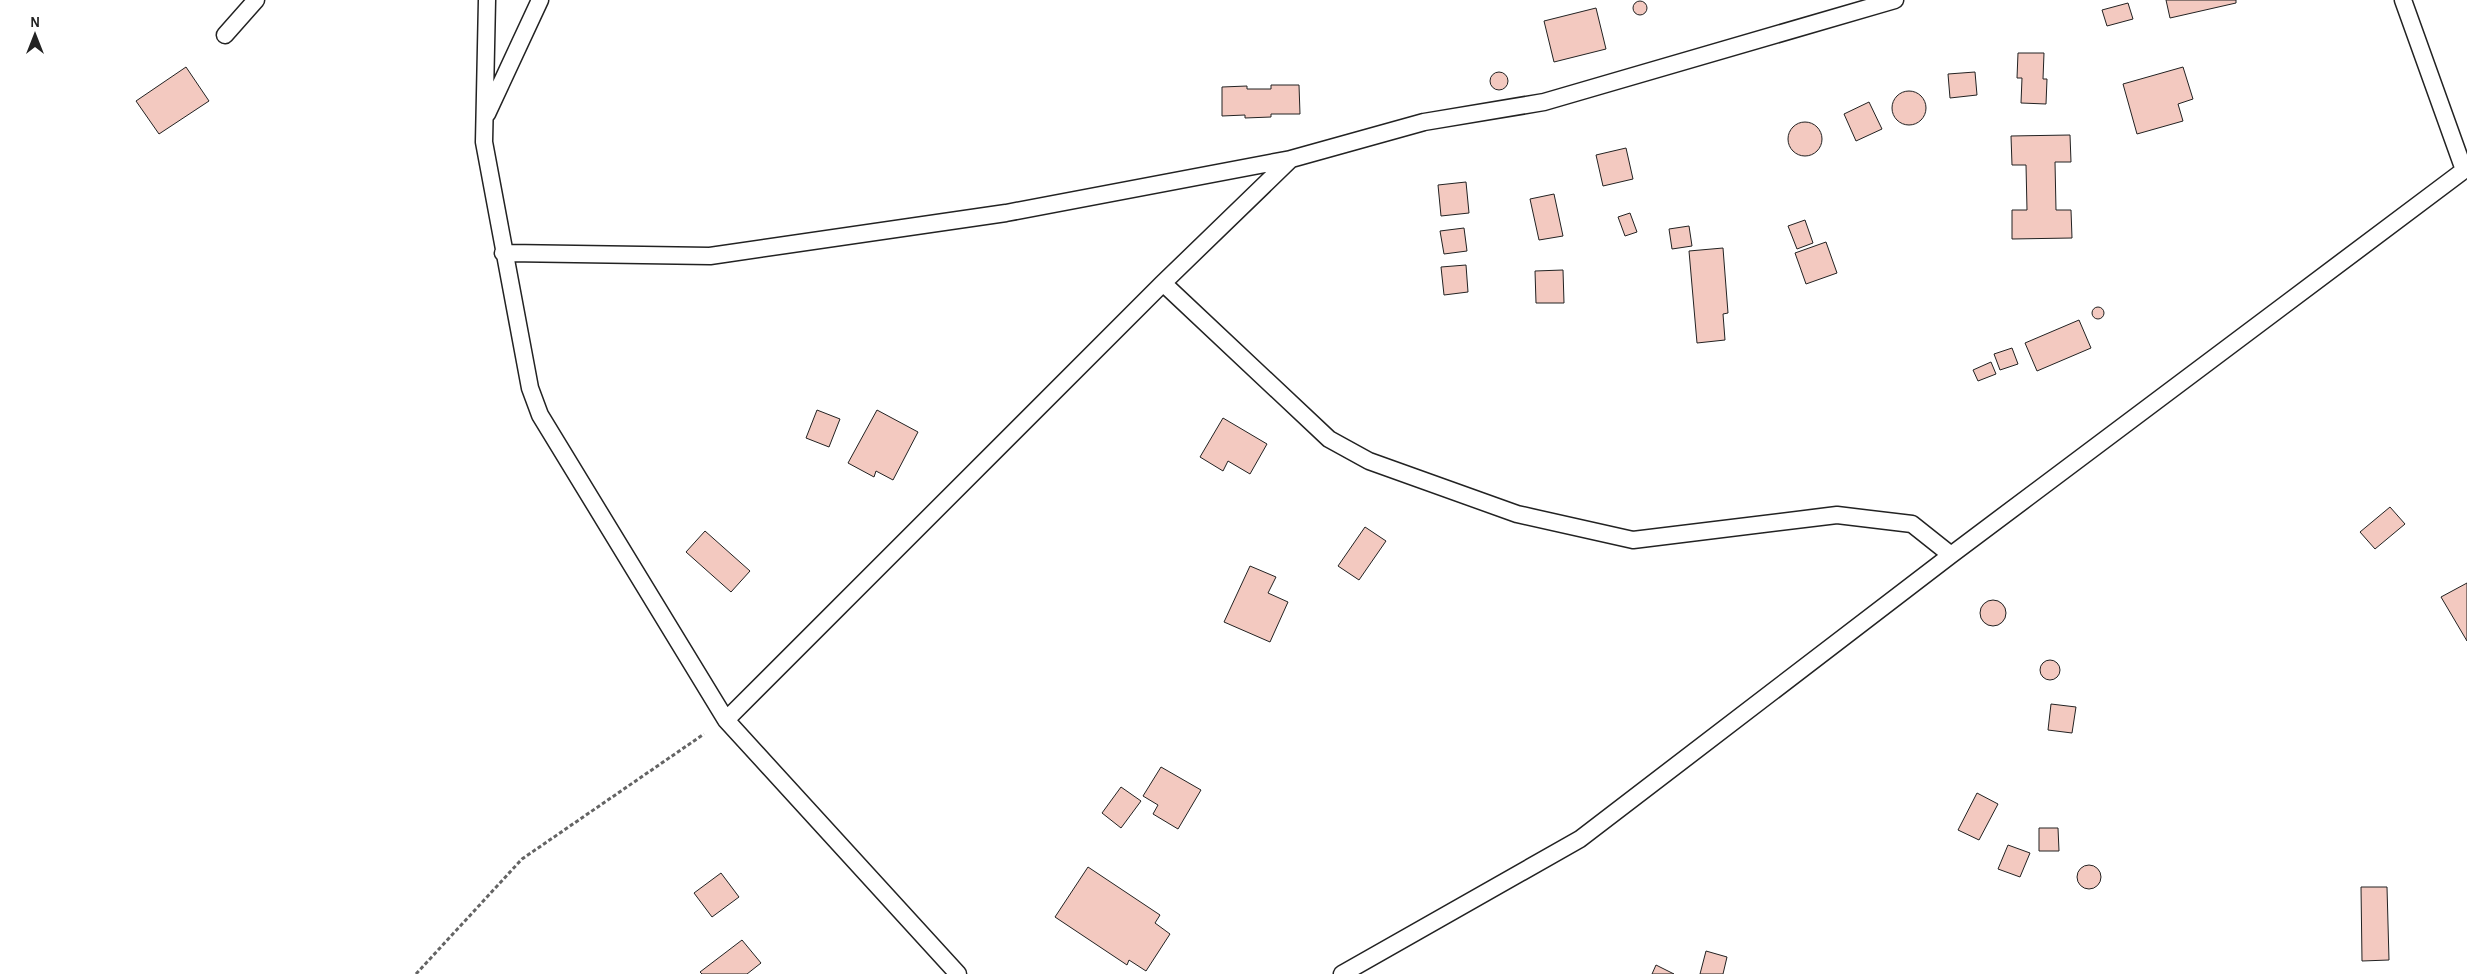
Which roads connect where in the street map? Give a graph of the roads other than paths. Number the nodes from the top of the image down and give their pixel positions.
1 (256, 0) edge
2 (487, 0) edge
3 (540, 0) edge
4 (1895, 0) edge
5 (2403, 0) edge
6 (224, 35) dead end
7 (484, 121) junction
8 (1292, 159) junction
9 (2465, 169) edge
10 (503, 252) junction
11 (1162, 283) junction
12 (1951, 555) junction
13 (726, 720) junction
14 (958, 974) edge
15 (1342, 974) edge

1 - 6 lane
2 - 7 lane
3 - 7 lane
4 - 8 lane
5 - 9 lane
7 - 10 lane
8 - 10 lane
8 - 11 lane
9 - 12 lane
10 - 13 lane
11 - 12 lane
11 - 13 lane
12 - 15 lane
13 - 14 lane

